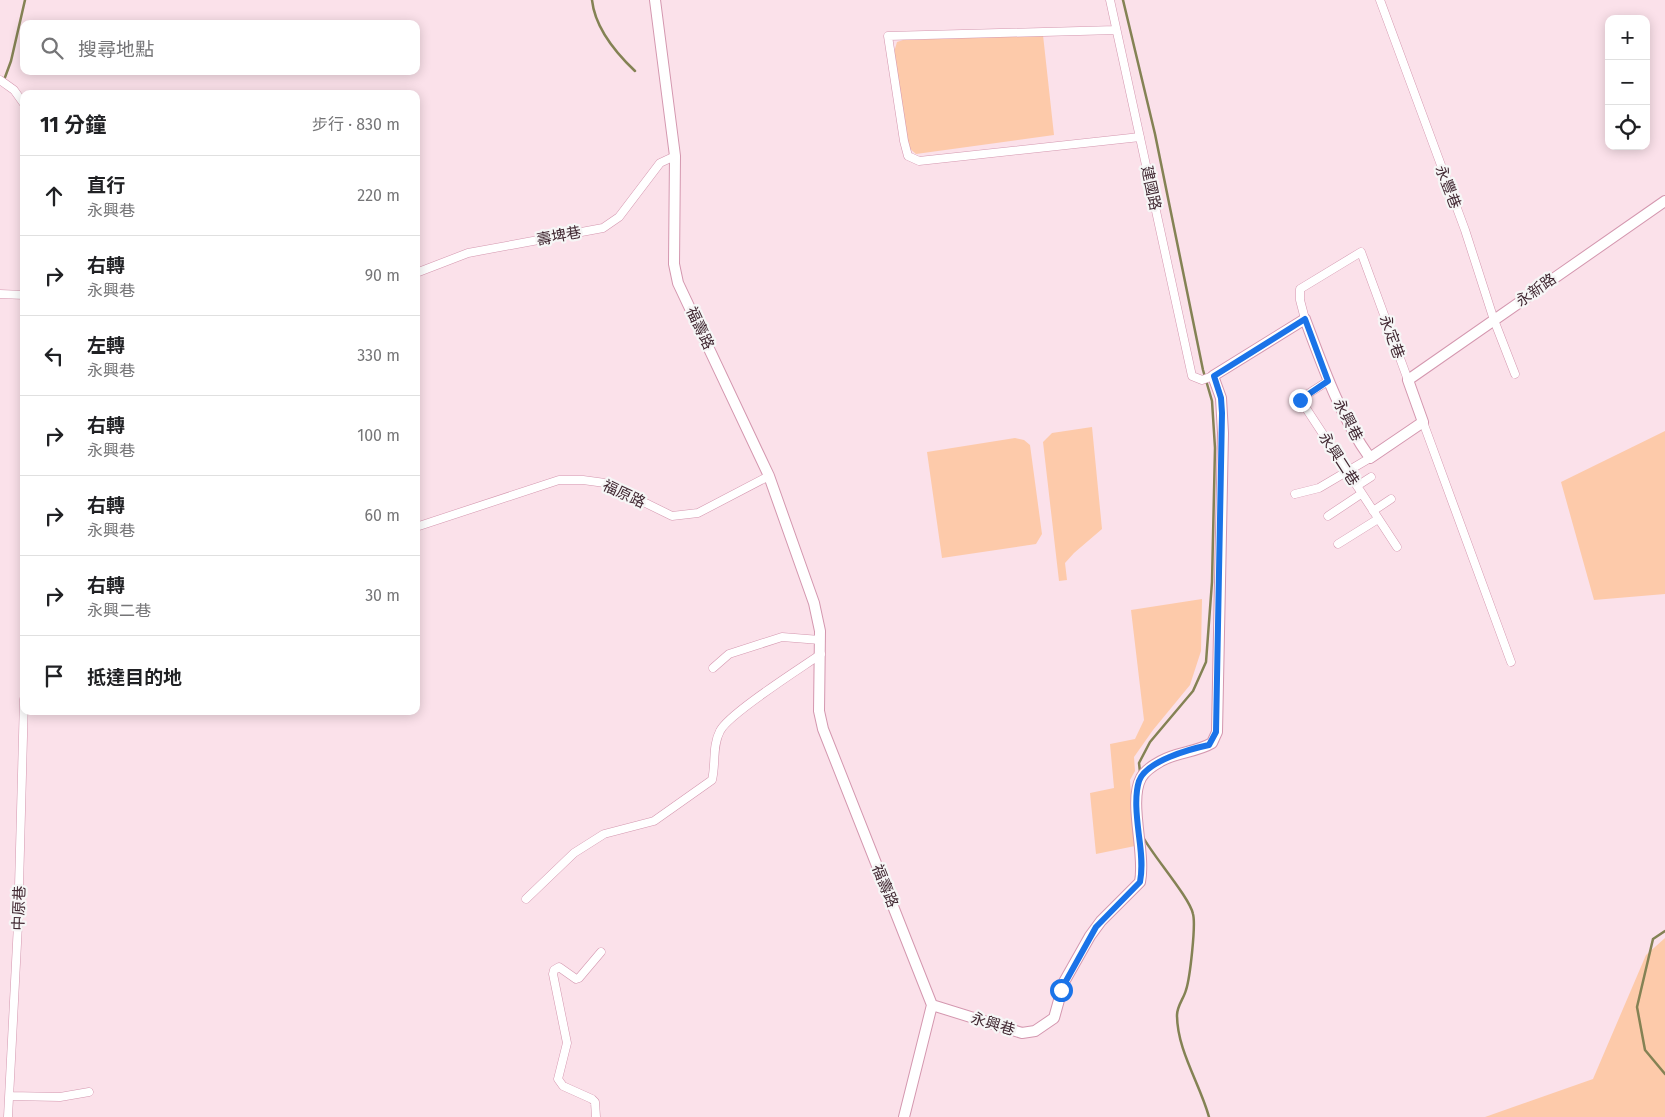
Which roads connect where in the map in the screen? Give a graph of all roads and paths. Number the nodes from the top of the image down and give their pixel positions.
1 (655, 0) edge
2 (1110, 0) edge
3 (1380, 0) edge
4 (1116, 30) junction
5 (0, 80) edge
6 (20, 98) edge
7 (1140, 137) junction
8 (674, 156) junction
9 (1665, 202) edge
10 (420, 271) edge
11 (0, 294) edge
12 (20, 295) edge
13 (1305, 319) junction
14 (1494, 320) junction
15 (1515, 374) dead end
16 (1208, 378) junction
17 (1408, 380) junction
18 (1328, 381) junction
19 (1423, 422) junction
20 (1370, 458) junction
21 (1347, 472) junction
22 (769, 476) junction
23 (1371, 477) dead end
24 (1357, 486) junction
25 (1295, 494) dead end
26 (1361, 494) junction
27 (1390, 499) dead end
28 (1373, 511) junction
29 (1328, 516) dead end
30 (1378, 519) junction
31 (420, 526) edge
32 (1338, 544) dead end
33 (1397, 547) dead end
34 (820, 640) junction
35 (821, 654) junction
36 (1511, 662) dead end
37 (713, 668) dead end
38 (24, 715) edge
39 (526, 899) dead end
40 (601, 952) dead end
41 (932, 1005) junction
42 (89, 1092) dead end
43 (10, 1096) junction
44 (8, 1117) edge
45 (596, 1117) edge
46 (904, 1117) edge

1 - 8 street, 福壽路
2 - 4 street, 建國路
3 - 14 street, 永豐巷
4 - 7 street, 建國路
4 - 7 street
5 - 6 street
7 - 16 street, 建國路
8 - 10 street, 壽埤巷
8 - 22 street, 福壽路
9 - 14 street, 永新路
11 - 12 street
13 - 16 street
13 - 17 street, 永定巷
13 - 18 street, 永興巷
14 - 15 street, 永豐巷
14 - 17 street, 永新路
16 - 41 street, 永興巷
17 - 19 street, 永定巷
18 - 20 street, 永興巷
18 - 21 street, 永興二巷
19 - 20 street, 永興巷
19 - 36 street
20 - 21 street
21 - 24 street, 永興二巷
21 - 25 street
22 - 31 street, 福原路
22 - 34 street, 福壽路
23 - 24 street
24 - 26 street, 永興二巷
26 - 28 street, 永興二巷
26 - 29 street
27 - 28 street
28 - 30 street, 永興二巷
30 - 32 street
30 - 33 street, 永興二巷
34 - 35 street, 福壽路
34 - 37 street
35 - 39 street
35 - 41 street, 福壽路
38 - 43 street, 中原巷
40 - 45 street
41 - 46 street
42 - 43 street
43 - 44 street, 中原巷

